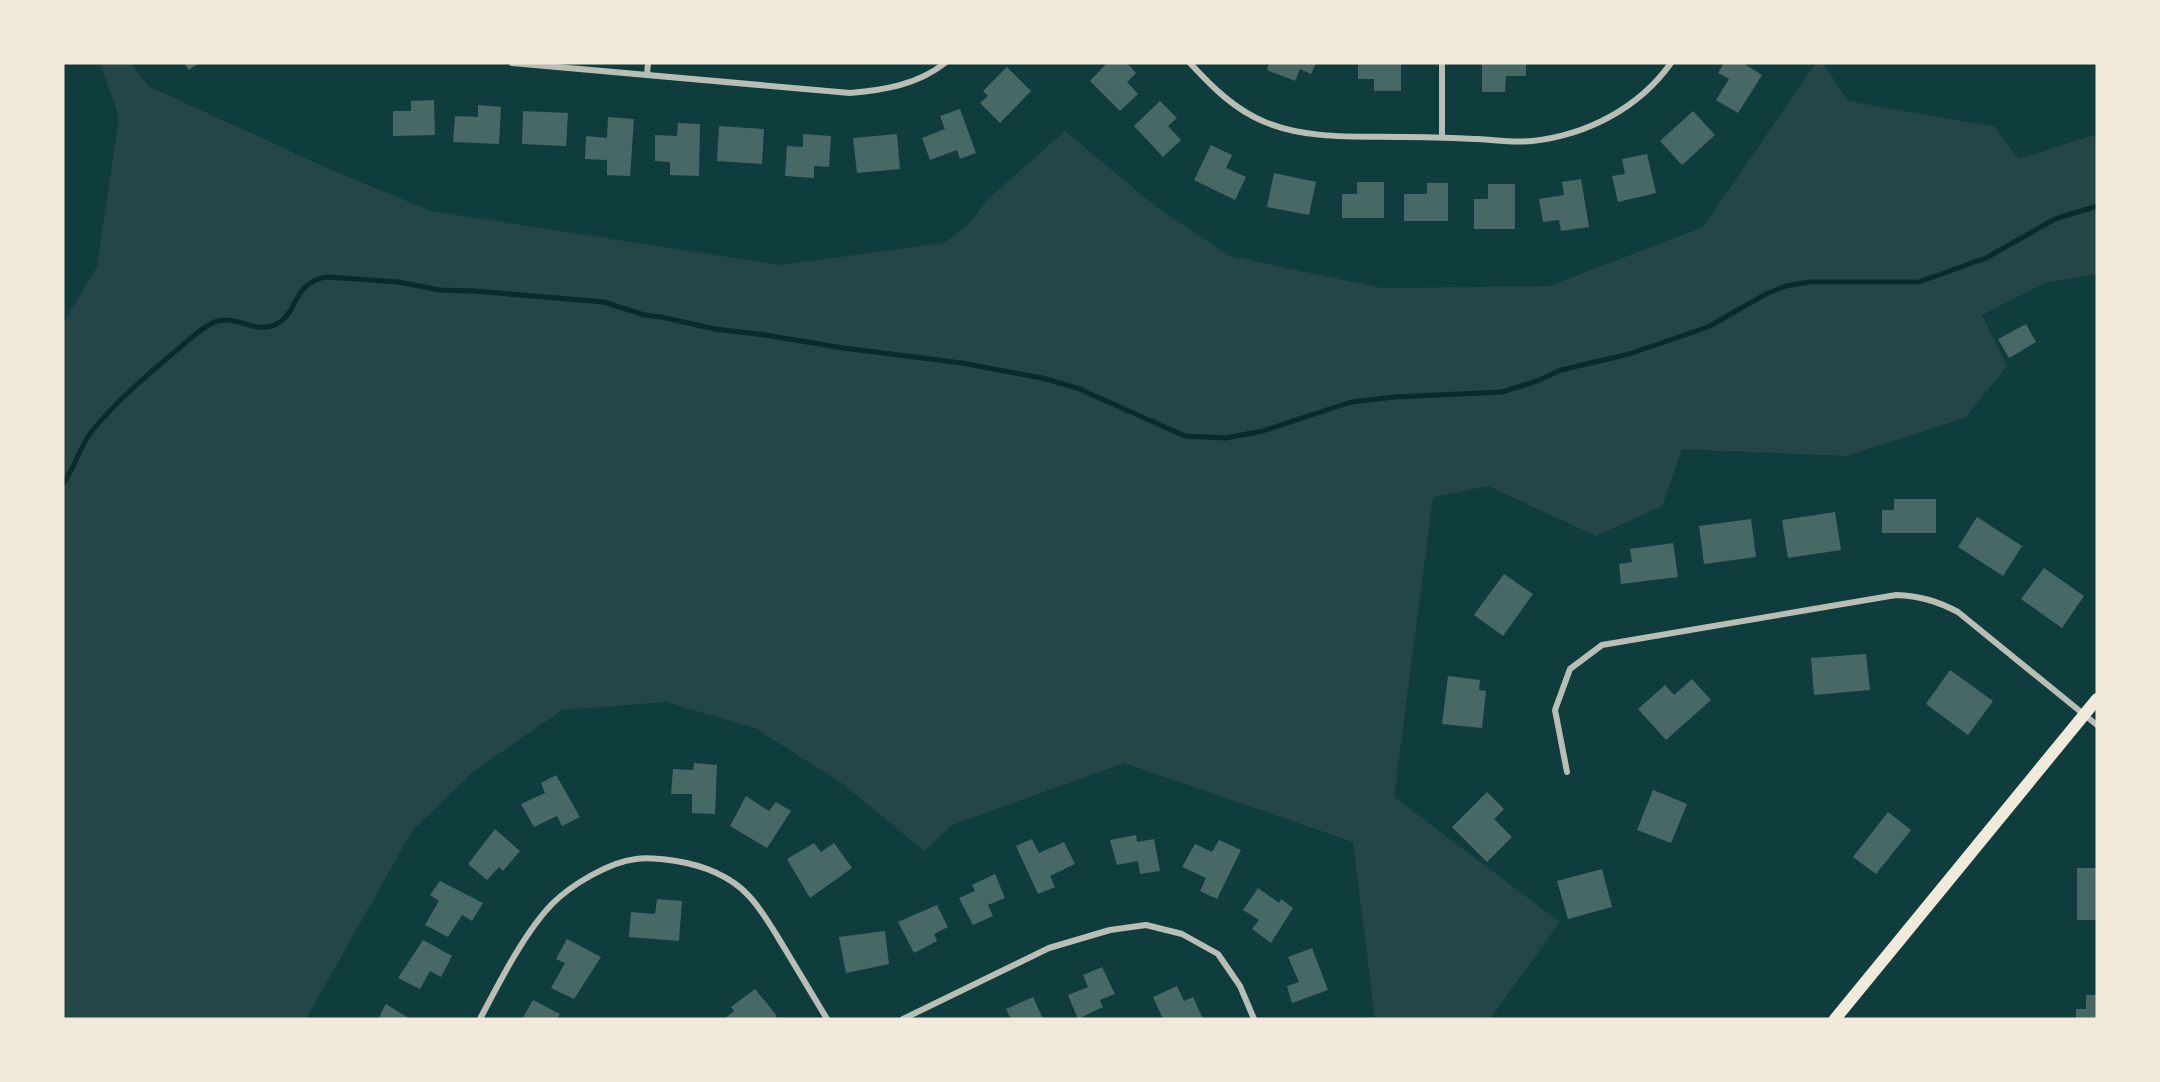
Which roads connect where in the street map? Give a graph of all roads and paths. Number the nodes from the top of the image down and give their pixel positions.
1 (512, 63) edge
2 (648, 63) edge
3 (945, 63) edge
4 (1190, 63) edge
5 (1442, 63) edge
6 (1671, 63) edge
7 (647, 75) junction
8 (1442, 137) junction
9 (2097, 699) edge
10 (2085, 713) junction
11 (2097, 725) edge
12 (1567, 772) dead end
13 (480, 1019) edge
14 (827, 1019) edge
15 (903, 1019) edge
16 (1254, 1019) edge
17 (1835, 1019) edge

1 - 7 street
2 - 7 street
3 - 7 street
4 - 8 street
5 - 8 street
6 - 8 street
9 - 10 main road
10 - 11 street
10 - 12 street
10 - 17 main road
13 - 14 street
15 - 16 street

